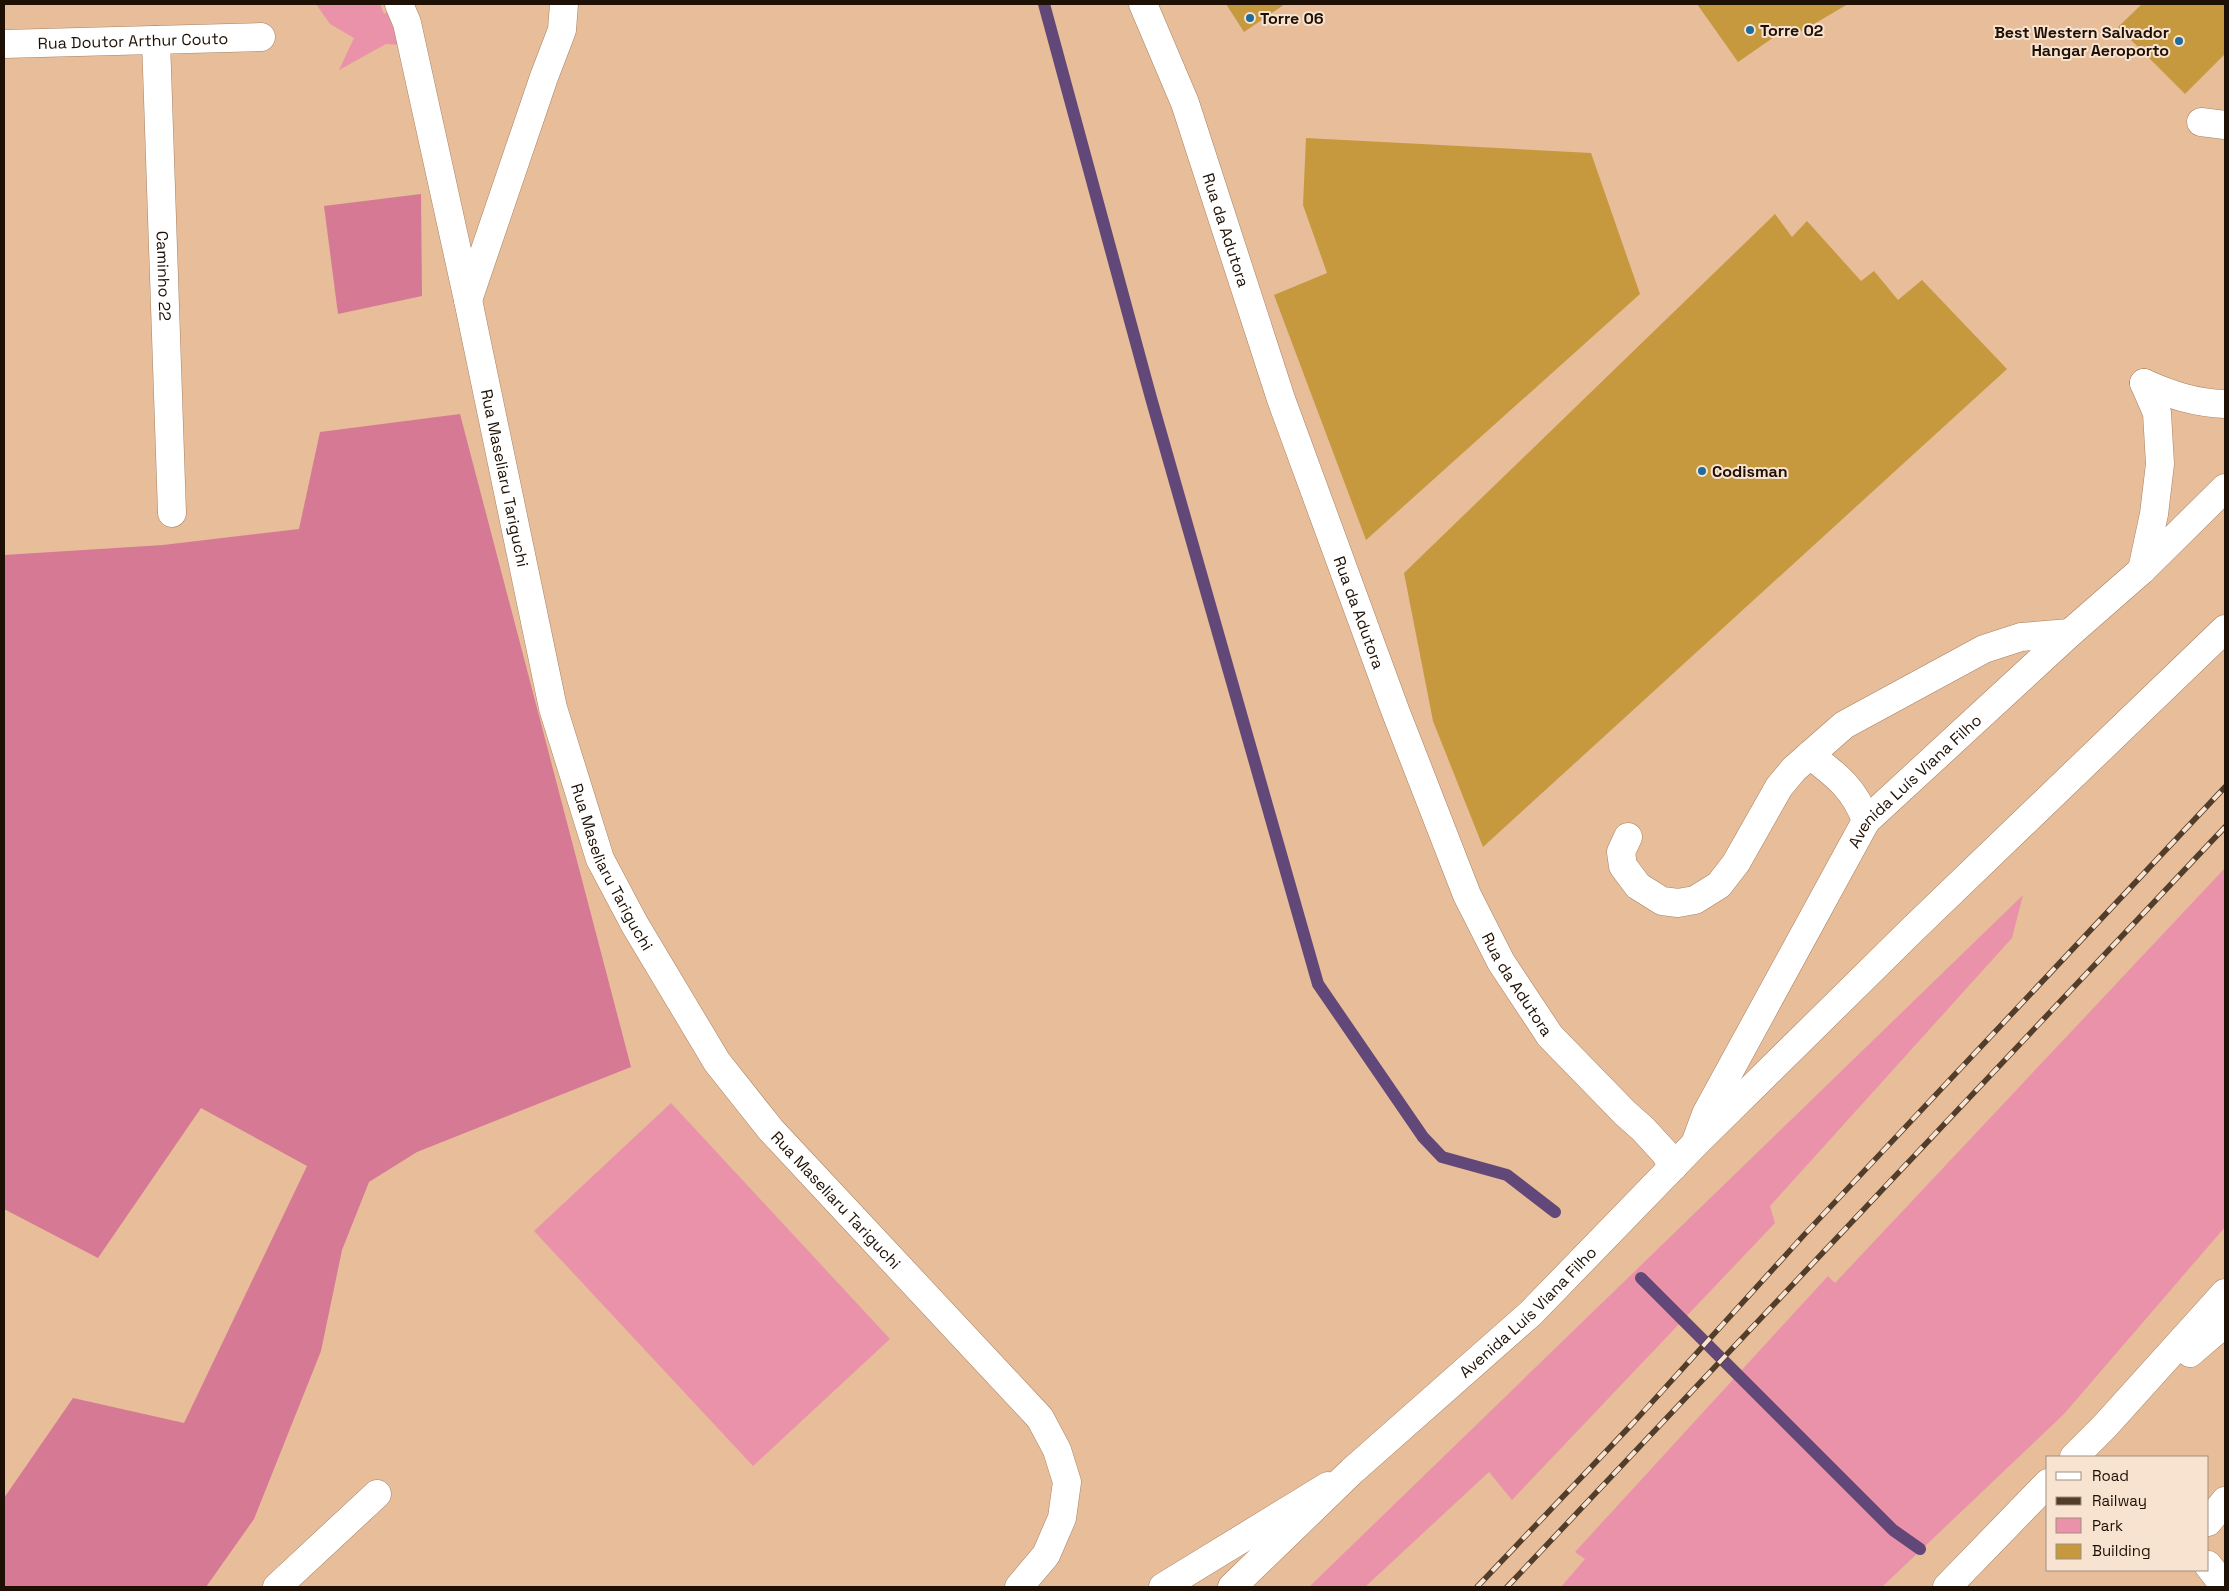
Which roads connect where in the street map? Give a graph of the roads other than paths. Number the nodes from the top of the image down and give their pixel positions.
1 (399, 4) edge
2 (564, 4) edge
3 (1143, 4) edge
4 (261, 37) dead end
5 (156, 40) junction
6 (4, 44) edge
7 (468, 300) junction
8 (2225, 404) edge
9 (2225, 488) edge
10 (172, 512) dead end
11 (2142, 570) junction
12 (2225, 630) edge
13 (2070, 632) junction
14 (1810, 755) junction
15 (1866, 822) junction
16 (1628, 837) dead end
17 (1695, 1144) junction
18 (1673, 1166) junction
19 (2225, 1293) edge
20 (2225, 1323) edge
21 (2106, 1426) junction
22 (2075, 1456) edge
23 (1352, 1471) junction
24 (2046, 1486) edge
25 (376, 1494) dead end
26 (2225, 1501) edge
27 (2209, 1521) edge
28 (2209, 1566) edge
29 (277, 1587) edge
30 (1019, 1587) edge
31 (1163, 1587) edge
32 (1232, 1587) edge
33 (1947, 1587) edge
34 (2225, 1587) edge

1 - 7 main road, Rua Maseliaru Tariguchi
2 - 7 main road
3 - 18 main road, Rua da Adutora
4 - 5 main road, Rua Doutor Arthur Couto
5 - 6 main road, Rua Doutor Arthur Couto
5 - 10 main road, Caminho 22
7 - 30 main road, Rua Maseliaru Tariguchi
8 - 11 main road
9 - 11 main road, Avenida Luís Viana Filho
11 - 13 main road, Avenida Luís Viana Filho
12 - 17 main road, Avenida Luís Viana Filho
13 - 14 main road
13 - 15 main road, Avenida Luís Viana Filho
14 - 15 main road
14 - 16 main road
15 - 17 main road, Avenida Luís Viana Filho
17 - 18 main road, Avenida Luís Viana Filho
18 - 23 main road, Avenida Luís Viana Filho
19 - 21 main road
20 - 21 main road
21 - 22 main road
23 - 31 main road, Avenida Luís Viana Filho
23 - 32 main road, Avenida Luís Viana Filho
24 - 33 main road
25 - 29 main road
26 - 27 main road
28 - 34 main road

